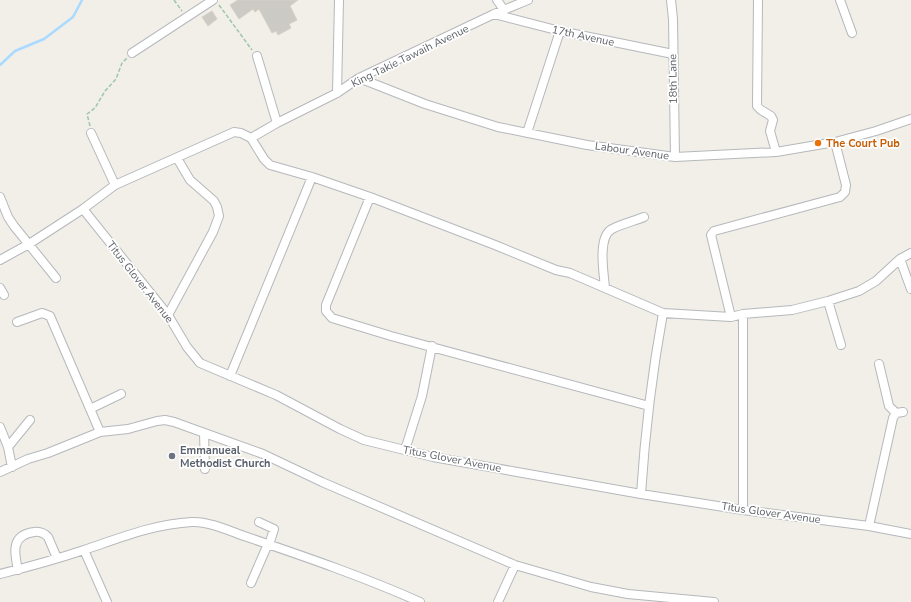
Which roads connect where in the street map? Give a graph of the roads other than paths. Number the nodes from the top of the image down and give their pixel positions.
1 (214, 0) edge
2 (339, 0) edge
3 (497, 0) edge
4 (528, 0) edge
5 (671, 0) edge
6 (758, 0) edge
7 (840, 0) edge
8 (504, 10) junction
9 (494, 14) junction
10 (560, 31) junction
11 (852, 33) dead end
12 (132, 53) road end
13 (673, 54) junction
14 (257, 56) road end
15 (359, 78) junction
16 (337, 93) junction
17 (911, 119) edge
18 (277, 123) junction
19 (91, 133) road end
20 (527, 133) junction
21 (251, 138) junction
22 (835, 142) junction
23 (776, 152) junction
24 (675, 157) junction
25 (177, 158) junction
26 (312, 177) junction
27 (115, 185) junction
28 (0, 197) edge
29 (370, 198) junction
30 (83, 209) junction
31 (644, 217) dead end
32 (29, 244) junction
33 (911, 253) edge
34 (900, 259) junction
35 (0, 260) edge
36 (56, 278) dead end
37 (605, 288) junction
38 (911, 289) edge
39 (828, 301) junction
40 (663, 313) junction
41 (743, 314) junction
42 (168, 315) junction
43 (731, 317) junction
44 (17, 322) dead end
45 (841, 345) dead end
46 (432, 346) junction
47 (879, 364) dead end
48 (230, 376) junction
49 (121, 394) dead end
50 (649, 406) junction
51 (90, 409) junction
52 (30, 420) dead end
53 (0, 427) edge
54 (100, 432) junction
55 (204, 433) junction
56 (8, 447) junction
57 (405, 450) junction
58 (12, 466) junction
59 (205, 469) dead end
60 (0, 472) edge
61 (641, 494) junction
62 (743, 510) junction
63 (259, 522) dead end
64 (869, 526) junction
65 (911, 534) edge
66 (268, 544) junction
67 (84, 550) junction
68 (57, 558) junction
69 (515, 565) junction
70 (18, 570) junction
71 (0, 574) edge
72 (251, 583) dead end
73 (107, 602) edge
74 (420, 602) edge
75 (498, 602) edge
76 (714, 602) edge

1 - 12 street
2 - 16 street
3 - 8 street
4 - 8 street, King Takie Tawaih Avenue
5 - 13 street, 18th Lane
6 - 23 street
7 - 11 street
8 - 9 street, King Takie Tawaih Avenue
9 - 10 street, 17th Avenue
9 - 15 street, King Takie Tawaih Avenue
10 - 13 street, 17th Avenue
10 - 20 street
13 - 24 street, 18th Lane
14 - 18 street
15 - 16 street, King Takie Tawaih Avenue
15 - 20 street, Labour Avenue
16 - 18 street, King Takie Tawaih Avenue
17 - 22 street, Labour Avenue
18 - 21 street, King Takie Tawaih Avenue
19 - 27 street
20 - 24 street, Labour Avenue
21 - 25 street
21 - 26 street
22 - 23 street, Labour Avenue
22 - 43 street
23 - 24 street, Labour Avenue
25 - 27 street
25 - 42 street
26 - 29 street
26 - 48 street
27 - 30 street
28 - 32 street
29 - 37 street
29 - 46 street
30 - 32 street
30 - 42 street, Titus Glover Avenue
31 - 37 street
32 - 35 street
32 - 36 street
33 - 34 street
34 - 38 street
34 - 39 street
37 - 40 street
39 - 41 street
39 - 45 street
40 - 43 street
40 - 50 street
41 - 43 street
41 - 62 street
42 - 48 street, Titus Glover Avenue
44 - 51 street
46 - 50 street
46 - 57 street
47 - 64 street
48 - 57 street, Titus Glover Avenue
49 - 51 street
50 - 61 street
51 - 54 street
52 - 56 street
53 - 56 street
54 - 55 street
54 - 58 street
55 - 59 street
55 - 69 street
56 - 58 street
57 - 61 street, Titus Glover Avenue
58 - 60 street
61 - 62 street, Titus Glover Avenue
62 - 64 street, Titus Glover Avenue
63 - 66 street
64 - 65 street, Titus Glover Avenue
66 - 67 street
66 - 72 street
66 - 74 street
67 - 68 street
67 - 73 street
68 - 70 street
68 - 70 street
69 - 75 street
69 - 76 street
70 - 71 street

